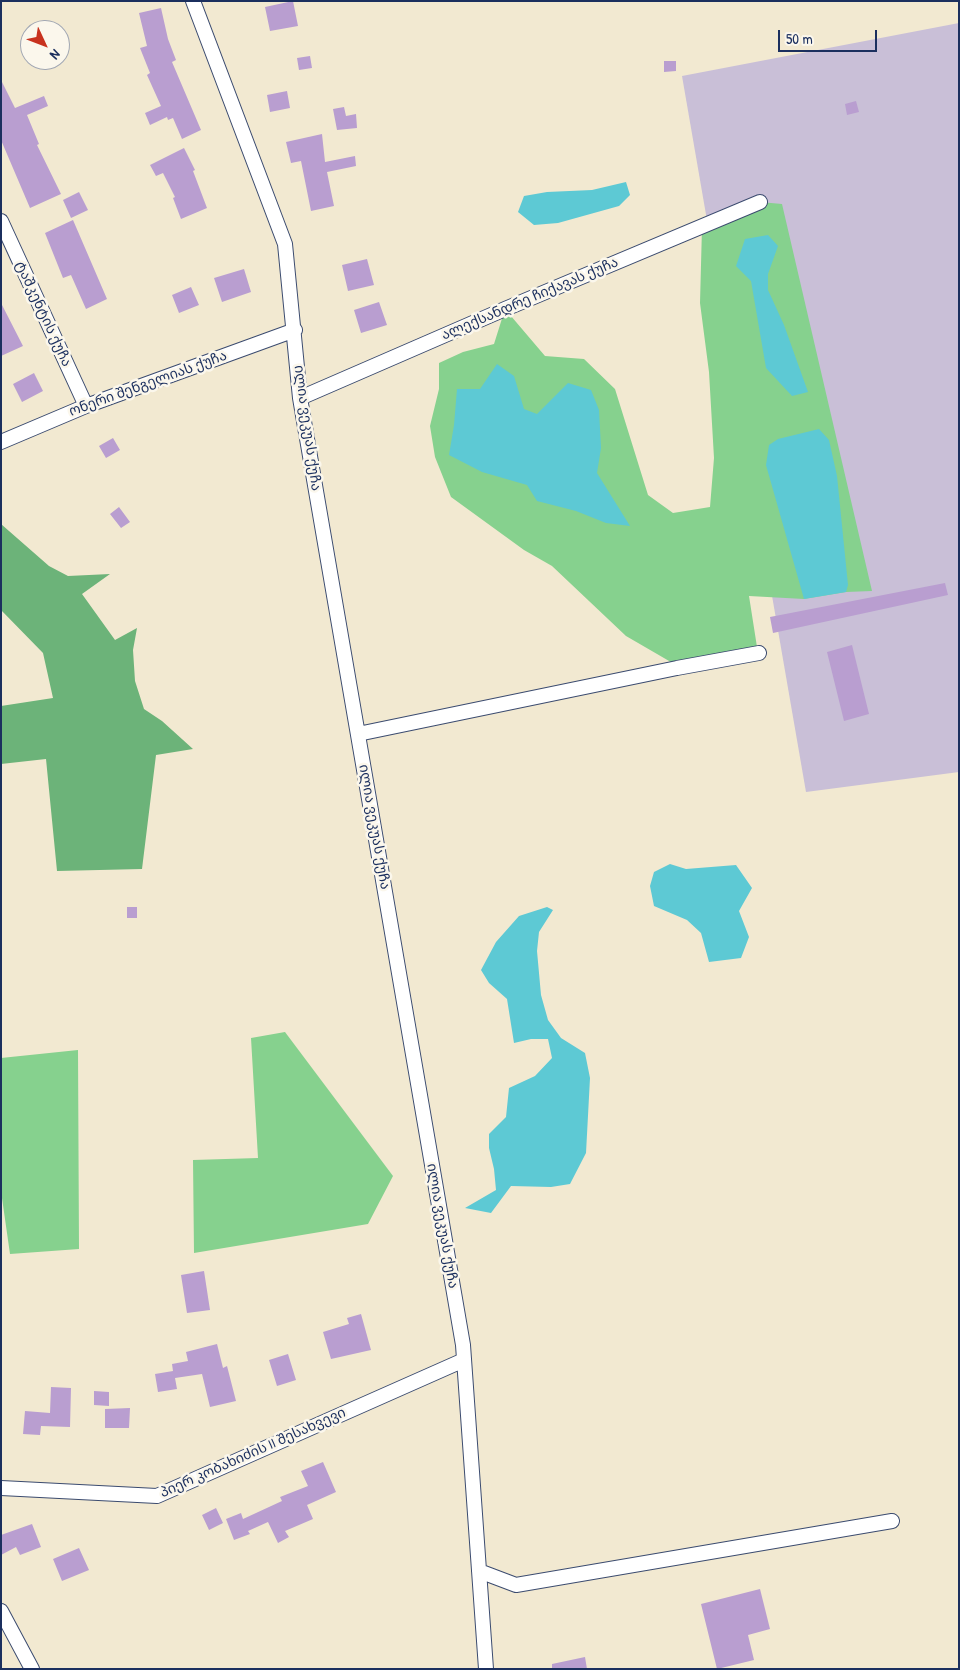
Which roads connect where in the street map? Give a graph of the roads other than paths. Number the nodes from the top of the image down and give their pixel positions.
1 (193, 1) edge
2 (760, 202) dead end
3 (1, 221) edge
4 (295, 330) junction
5 (300, 398) junction
6 (86, 406) junction
7 (1, 442) edge
8 (759, 653) dead end
9 (358, 734) junction
10 (464, 1360) junction
11 (1, 1488) edge
12 (892, 1521) dead end
13 (479, 1571) junction
14 (1, 1611) edge
15 (32, 1669) edge
16 (486, 1669) edge

1 - 4 street, ილია ვეკუას ქუჩა
2 - 5 street, ალექსანდრე ჩიქავას ქუჩა
3 - 6 street, ტაშკენტის ქუჩა
4 - 5 street, ილია ვეკუას ქუჩა
4 - 6 street, ონერი შენგელიას ქუჩა
5 - 9 street, ილია ვეკუას ქუჩა
6 - 7 street, ონერი შენგელიას ქუჩა
8 - 9 street
9 - 10 street, ილია ვეკუას ქუჩა
10 - 11 street, პიერ კობახიძის II შესახვევი
10 - 13 street, ილია ვეკუას ქუჩა
12 - 13 street
13 - 16 street, ილია ვეკუას ქუჩა
14 - 15 street

